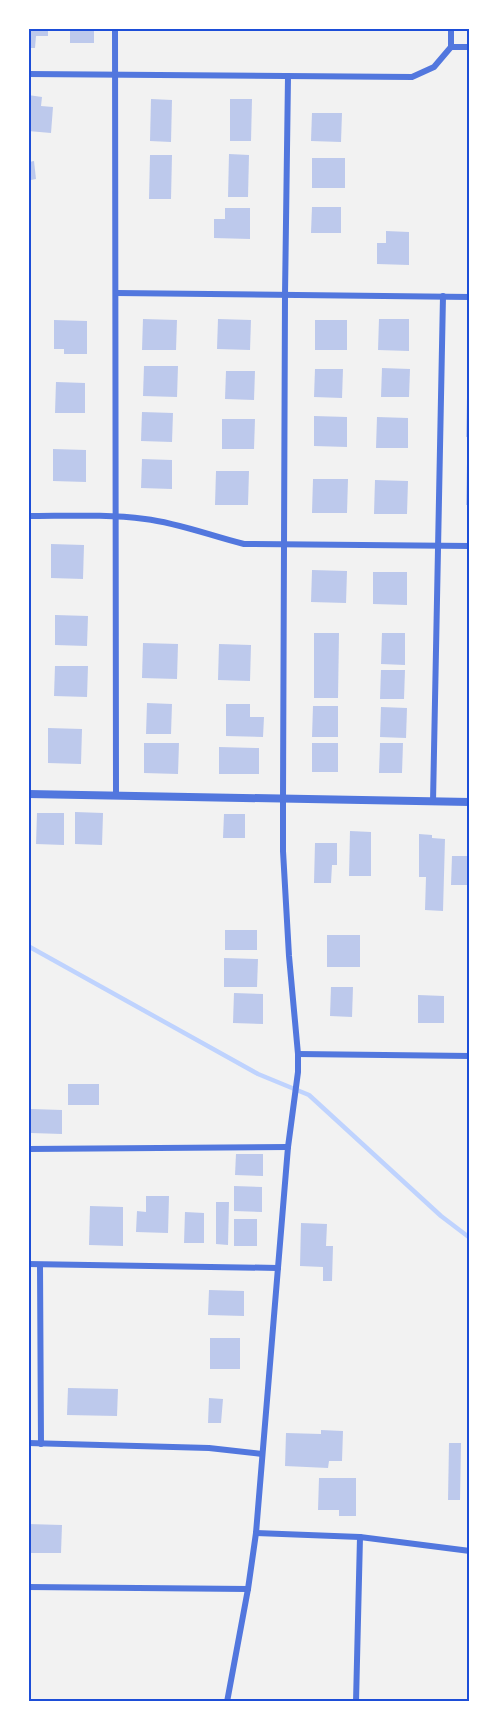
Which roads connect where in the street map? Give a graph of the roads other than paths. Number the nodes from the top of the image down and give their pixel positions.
1 (115, 28) edge
2 (451, 28) edge
3 (470, 46) edge
4 (451, 47) junction
5 (28, 74) edge
6 (115, 75) junction
7 (288, 77) junction
8 (116, 293) junction
9 (285, 295) junction
10 (443, 296) junction
11 (470, 297) edge
12 (28, 516) edge
13 (115, 516) junction
14 (284, 545) junction
15 (438, 546) junction
16 (470, 546) edge
17 (28, 794) edge
18 (116, 795) junction
19 (283, 798) junction
20 (433, 802) junction
21 (470, 802) edge
22 (298, 1054) junction
23 (470, 1056) edge
24 (288, 1147) junction
25 (28, 1149) edge
26 (28, 1264) edge
27 (40, 1264) junction
28 (278, 1268) junction
29 (28, 1443) edge
30 (41, 1444) junction
31 (262, 1454) junction
32 (256, 1533) junction
33 (360, 1537) junction
34 (470, 1551) edge
35 (28, 1587) edge
36 (248, 1590) junction
37 (227, 1701) edge
38 (356, 1701) edge

1 - 6 street
2 - 4 street
3 - 4 street
4 - 7 street
5 - 6 street
6 - 7 street
6 - 8 street
7 - 9 street
8 - 9 street
8 - 13 street
9 - 10 street
9 - 14 street
10 - 11 street
10 - 15 street
12 - 13 street
13 - 14 street
13 - 18 street
14 - 15 street
14 - 19 street
15 - 16 street
15 - 20 street
17 - 18 street
18 - 19 street
19 - 20 street
19 - 22 street
20 - 21 street
22 - 23 street
22 - 24 street
24 - 25 street
24 - 28 street
26 - 27 street
27 - 28 street
27 - 30 street
28 - 31 street
29 - 30 street
30 - 31 street
31 - 32 street
32 - 33 street
32 - 36 street
33 - 34 street
33 - 38 street
35 - 36 street
36 - 37 street

